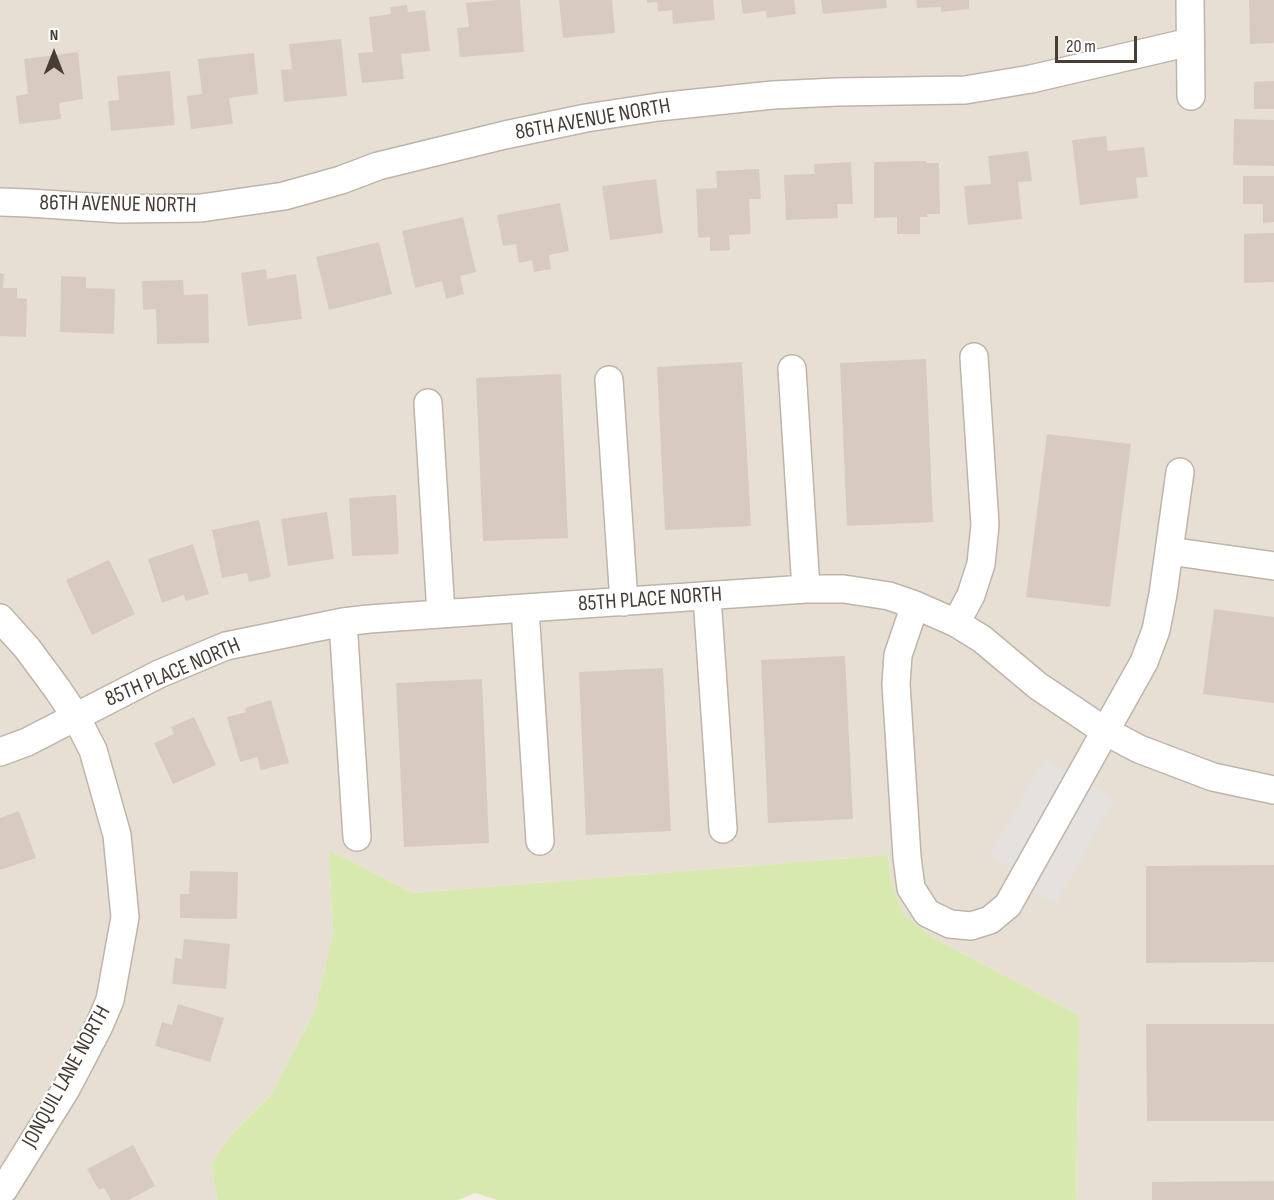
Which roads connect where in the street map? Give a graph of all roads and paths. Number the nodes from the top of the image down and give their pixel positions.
1 (1190, 0) edge
2 (1190, 42) junction
3 (1191, 96) dead end
4 (0, 202) edge
5 (974, 357) dead end
6 (792, 369) dead end
7 (609, 380) dead end
8 (428, 403) dead end
9 (1180, 472) dead end
10 (1169, 551) junction
11 (1274, 566) edge
12 (806, 590) junction
13 (707, 597) junction
14 (624, 602) junction
15 (915, 605) junction
16 (525, 608) junction
17 (441, 614) junction
18 (0, 618) edge
19 (343, 622) junction
20 (956, 623) junction
21 (76, 717) junction
22 (1105, 731) junction
23 (0, 752) edge
24 (1274, 789) edge
25 (723, 830) dead end
26 (357, 837) dead end
27 (540, 841) dead end
28 (7, 1192) edge

1 - 2 street
2 - 3 street
2 - 4 street, 86TH AVENUE NORTH
5 - 20 street
6 - 12 street
7 - 14 street
8 - 17 street
9 - 10 street
10 - 11 street
10 - 22 street
12 - 13 street, 85TH PLACE NORTH
12 - 15 street, 85TH PLACE NORTH
13 - 14 street, 85TH PLACE NORTH
13 - 25 street
14 - 16 street, 85TH PLACE NORTH
15 - 20 street, 85TH PLACE NORTH
15 - 22 street
16 - 17 street, 85TH PLACE NORTH
16 - 27 street
17 - 19 street, 85TH PLACE NORTH
18 - 21 street, JONQUIL LANE NORTH
19 - 21 street, 85TH PLACE NORTH
19 - 26 street
20 - 22 street, 85TH PLACE NORTH
21 - 23 street, 85TH PLACE NORTH
21 - 28 street, JONQUIL LANE NORTH
22 - 24 street, 85TH PLACE NORTH

